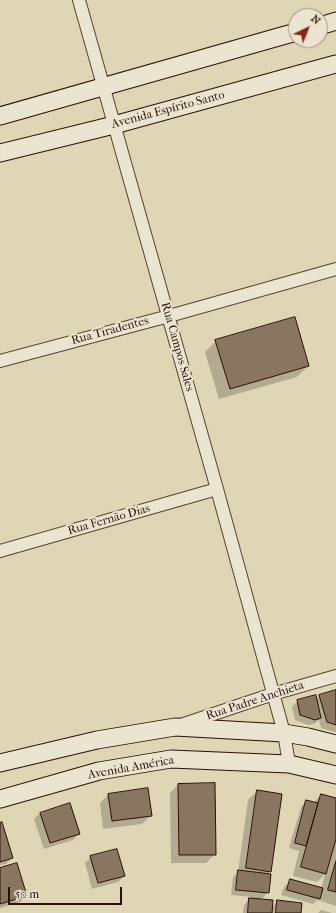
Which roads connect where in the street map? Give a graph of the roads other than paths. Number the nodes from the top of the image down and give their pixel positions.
1 (79, 0) edge
2 (288, 34) edge
3 (336, 64) edge
4 (103, 86) junction
5 (0, 116) edge
6 (114, 125) junction
7 (0, 153) edge
8 (336, 268) edge
9 (169, 316) junction
10 (0, 361) edge
11 (217, 489) junction
12 (0, 551) edge
13 (336, 676) edge
14 (274, 694) junction
15 (175, 727) junction
16 (284, 733) junction
17 (336, 744) edge
18 (0, 762) edge
19 (289, 764) junction
20 (336, 775) edge
21 (0, 799) edge

1 - 4 street, Rua Campos Sales
2 - 4 main road
3 - 6 main road, Avenida Espírito Santo
4 - 5 main road
4 - 6 street, Rua Campos Sales
6 - 7 main road, Avenida Espírito Santo
6 - 9 street, Rua Campos Sales
8 - 9 street, Rua Tiradentes
9 - 10 street, Rua Tiradentes
9 - 11 street, Rua Campos Sales
11 - 12 street, Rua Fernão Dias
11 - 14 street, Rua Campos Sales
13 - 14 street, Rua Padre Anchieta
14 - 15 street, Rua Padre Anchieta
14 - 16 street, Rua Campos Sales
15 - 16 main road
15 - 18 main road
16 - 17 main road
16 - 19 street, Rua Campos Sales
19 - 20 main road, Avenida América
19 - 21 main road, Avenida América

